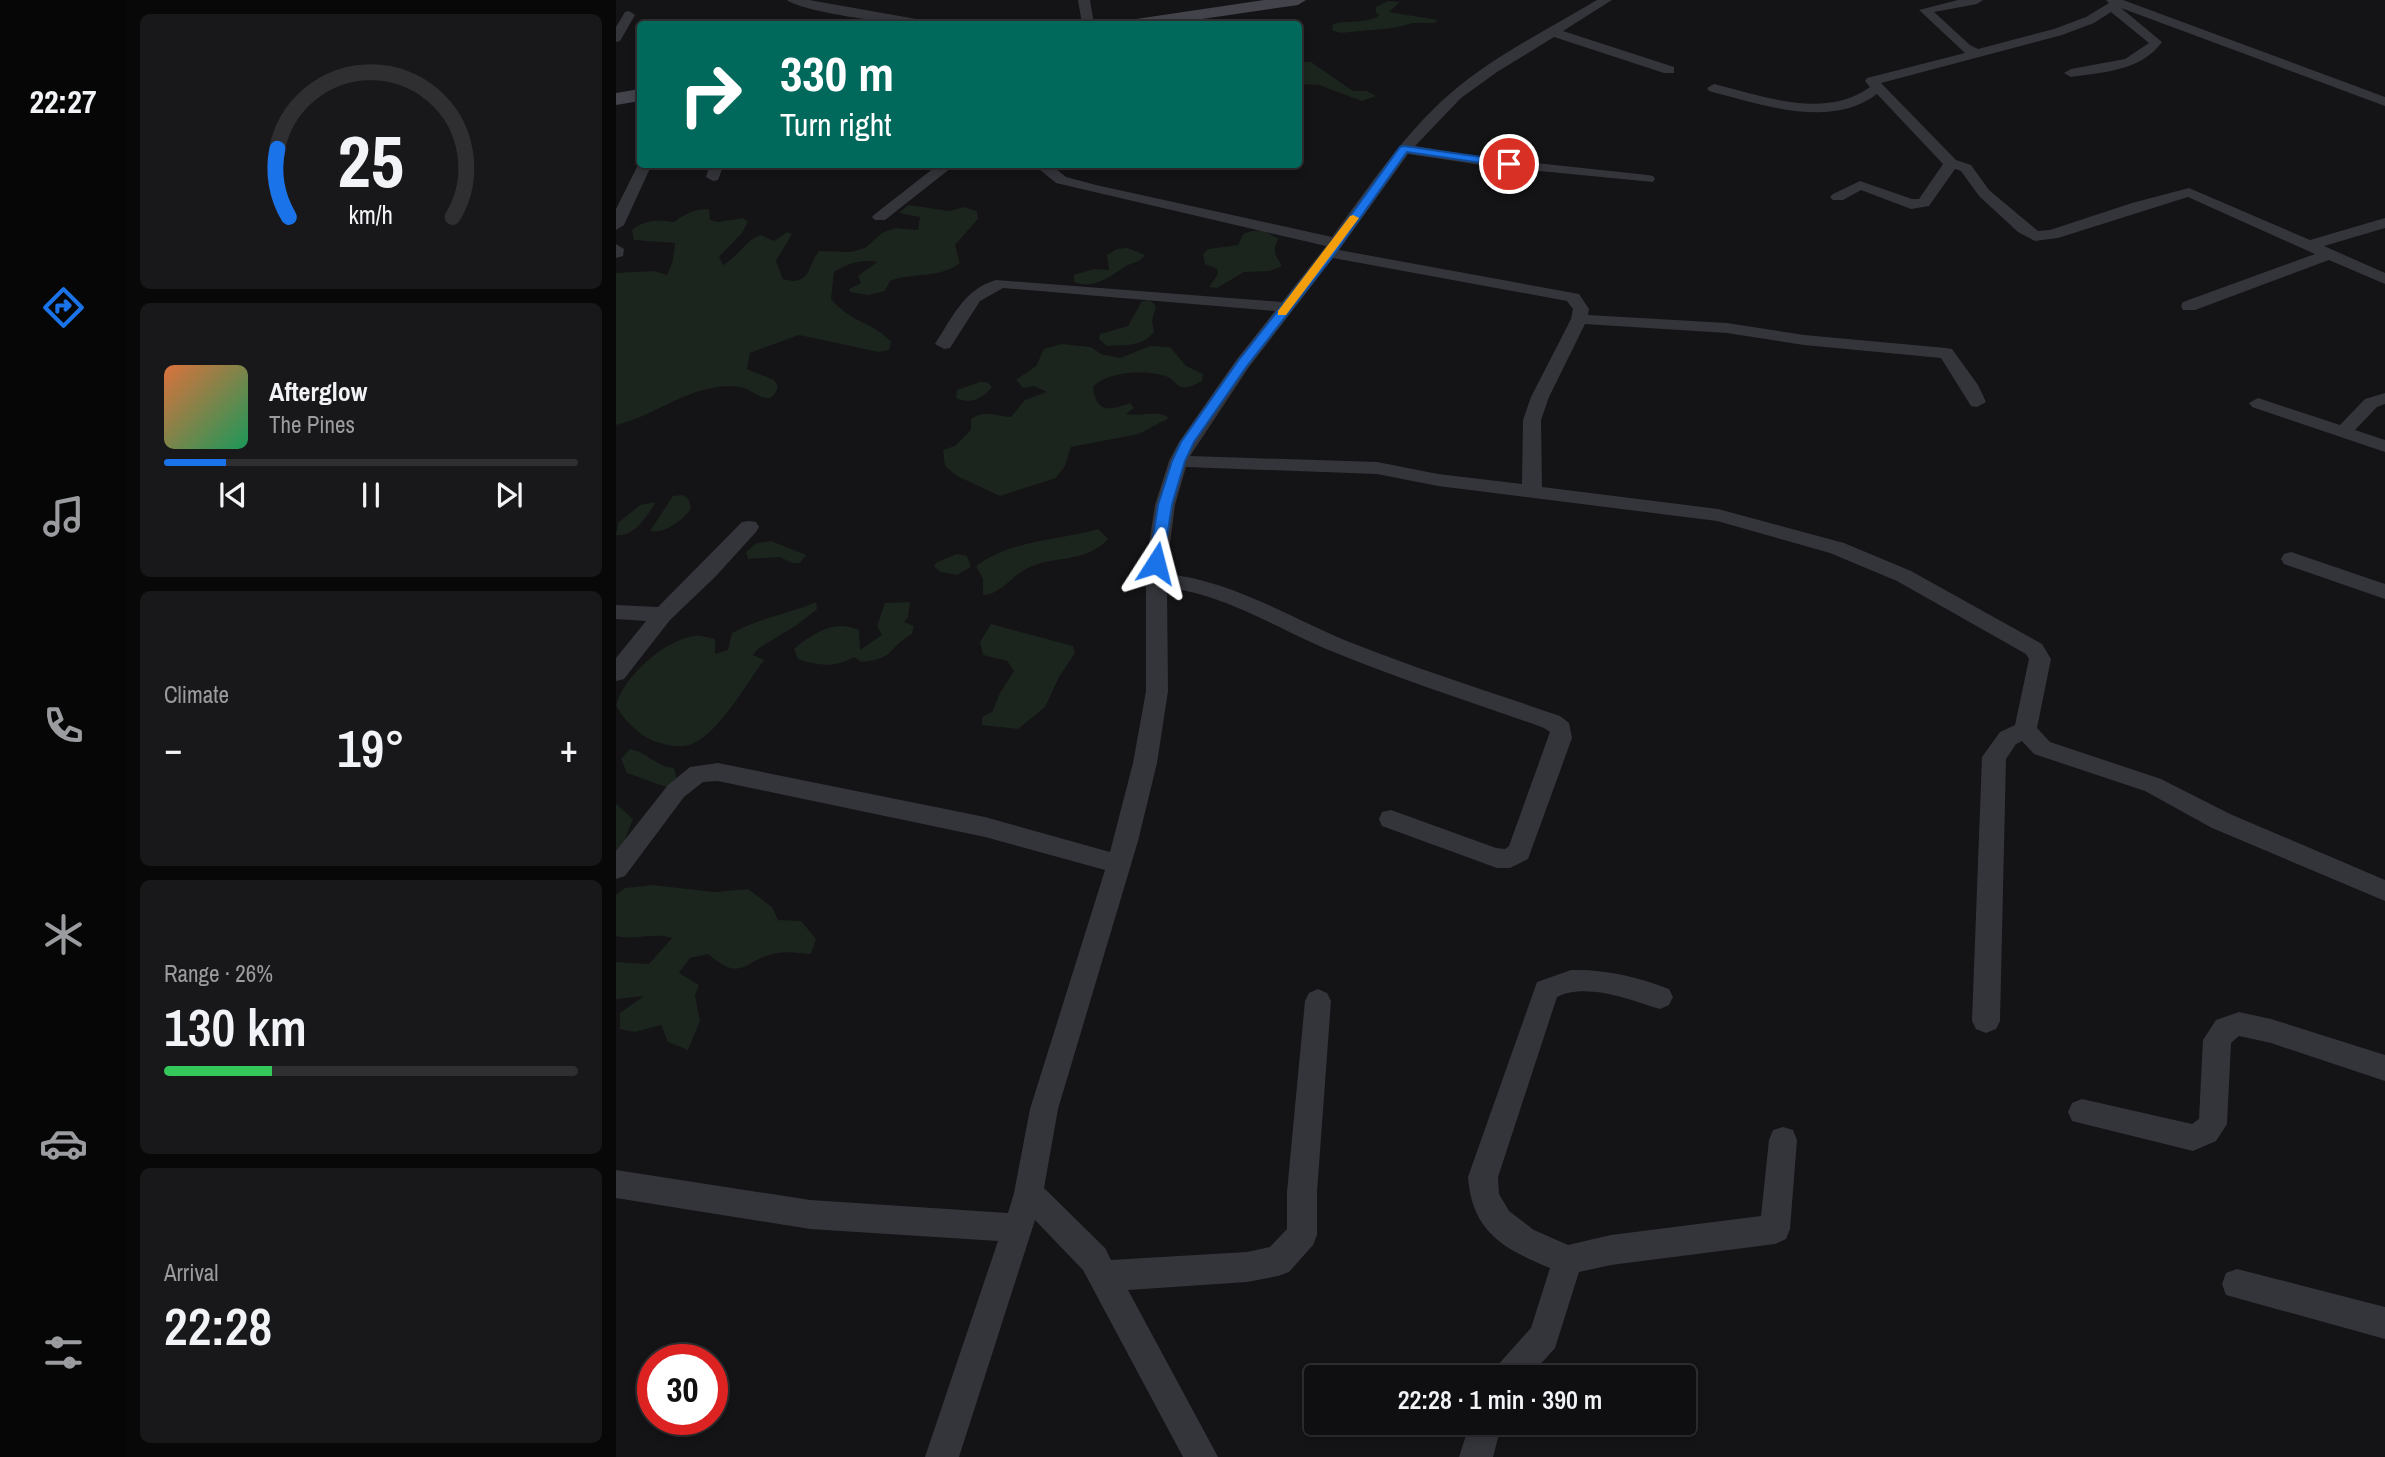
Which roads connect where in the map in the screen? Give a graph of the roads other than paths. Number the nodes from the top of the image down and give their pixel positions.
1 (793, 0) edge
2 (1084, 0) edge
3 (1298, 0) edge
4 (1606, 0) edge
5 (1977, 0) edge
6 (2112, 2) edge
7 (629, 15) dead end
8 (902, 21) edge
9 (1087, 21) edge
10 (1156, 21) edge
11 (1555, 33) junction
12 (616, 37) edge
13 (1976, 53) junction
14 (1669, 70) dead end
15 (2071, 73) dead end
16 (1878, 87) junction
17 (1714, 88) dead end
18 (637, 96) edge
19 (616, 99) edge
20 (2385, 102) edge
21 (1404, 149) junction
22 (1951, 163) junction
23 (643, 168) edge
24 (944, 168) edge
25 (1045, 168) edge
26 (1648, 179) dead end
27 (1838, 197) dead end
28 (880, 217) dead end
29 (2385, 223) edge
30 (616, 225) edge
31 (2310, 245) junction
32 (1332, 248) junction
33 (2330, 254) junction
34 (2385, 279) edge
35 (2189, 306) dead end
36 (1286, 307) junction
37 (1580, 319) junction
38 (944, 344) dead end
39 (2385, 398) edge
40 (1977, 402) dead end
41 (2258, 403) dead end
42 (2343, 432) junction
43 (2385, 446) edge
44 (1178, 461) junction
45 (1532, 491) junction
46 (749, 527) dead end
47 (2291, 559) dead end
48 (1156, 580) junction
49 (2385, 592) edge
50 (616, 612) edge
51 (663, 615) junction
52 (616, 673) edge
53 (2025, 730) junction
54 (1391, 819) dead end
55 (1118, 864) junction
56 (616, 869) edge
57 (2385, 891) edge
58 (1660, 997) dead end
59 (1318, 1002) dead end
60 (1986, 1021) dead end
61 (2385, 1068) edge
62 (2082, 1112) dead end
63 (1783, 1140) dead end
64 (616, 1184) edge
65 (1029, 1193) junction
66 (1018, 1228) junction
67 (1569, 1260) junction
68 (1103, 1276) junction
69 (2237, 1284) dead end
70 (2385, 1323) edge
71 (1519, 1365) edge
72 (1482, 1435) edge
73 (942, 1457) edge
74 (1202, 1457) edge
75 (1476, 1457) edge

1 - 8 street
2 - 9 street
3 - 10 main road
4 - 11 street
5 - 13 street
6 - 13 street
6 - 15 street
6 - 20 street
7 - 12 street
11 - 14 street
11 - 21 street
13 - 16 street
16 - 17 street
16 - 22 street
18 - 19 main road
21 - 26 street
21 - 32 street
22 - 27 street
22 - 31 street
23 - 30 street
24 - 28 street
25 - 32 street
29 - 31 street
31 - 33 street
32 - 36 street
32 - 37 street
33 - 34 street
33 - 35 street
36 - 38 street
36 - 44 street
37 - 40 street
37 - 45 street
39 - 42 street
41 - 42 street
42 - 43 street
44 - 45 street
44 - 48 street
45 - 53 street
46 - 51 street
47 - 49 street
48 - 54 street
48 - 55 street
50 - 51 street
51 - 52 street
53 - 57 street
53 - 60 street
55 - 56 street
55 - 65 street
58 - 67 street
59 - 68 street
61 - 62 street
63 - 67 street
64 - 66 street
65 - 66 street
65 - 68 street
66 - 73 street
67 - 71 street
68 - 74 street
69 - 70 street
72 - 75 street

